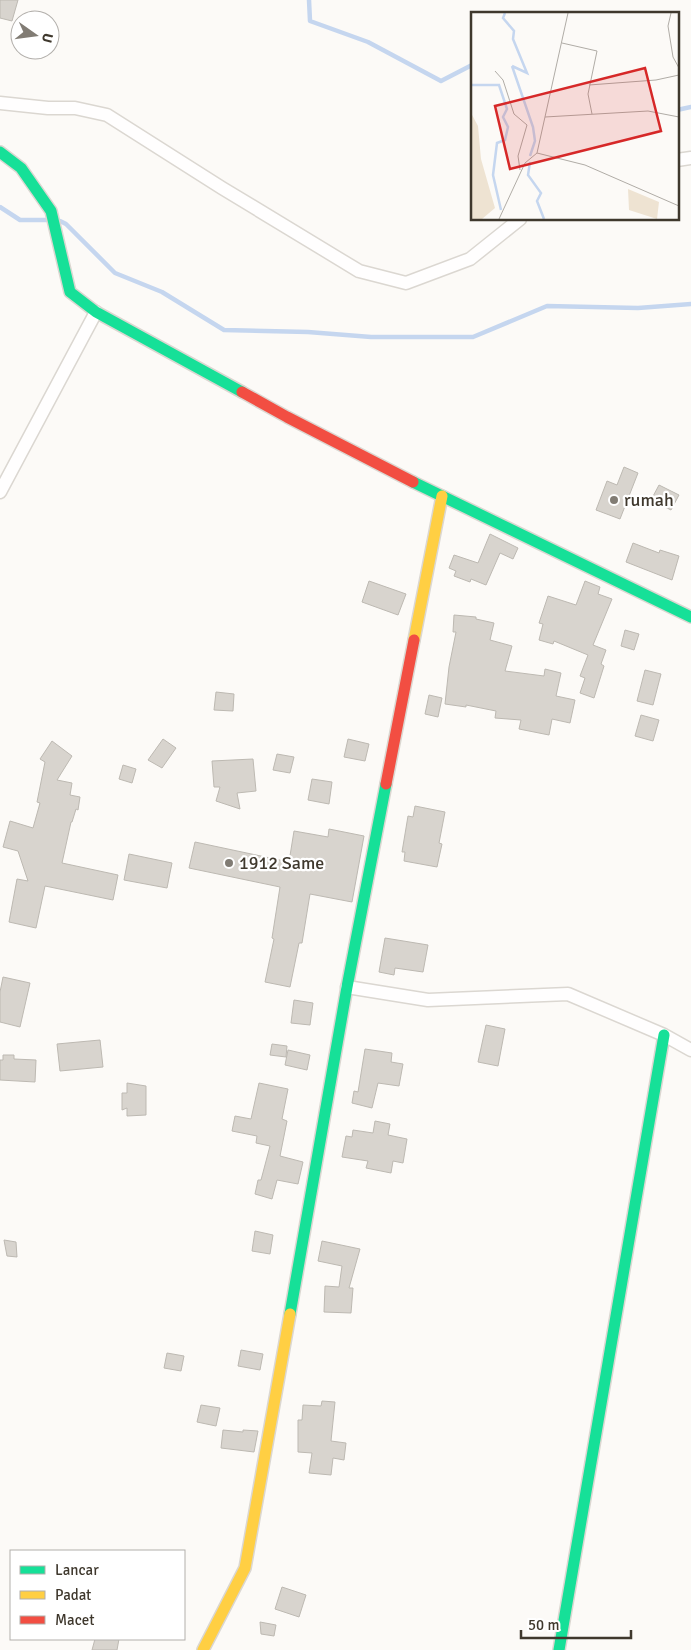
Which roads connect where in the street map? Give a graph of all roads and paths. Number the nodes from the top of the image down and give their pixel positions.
1 (0, 103) edge
2 (0, 152) edge
3 (691, 158) edge
4 (678, 160) edge
5 (519, 220) edge
6 (96, 312) junction
7 (0, 492) edge
8 (442, 496) junction
9 (691, 617) edge
10 (347, 987) junction
11 (664, 1035) junction
12 (691, 1050) edge
13 (203, 1650) edge
14 (559, 1650) edge

1 - 5 street
2 - 6 street
3 - 4 street
6 - 7 street
6 - 8 street
8 - 9 street
8 - 10 street
10 - 11 street
10 - 13 street
11 - 12 street
11 - 14 street

